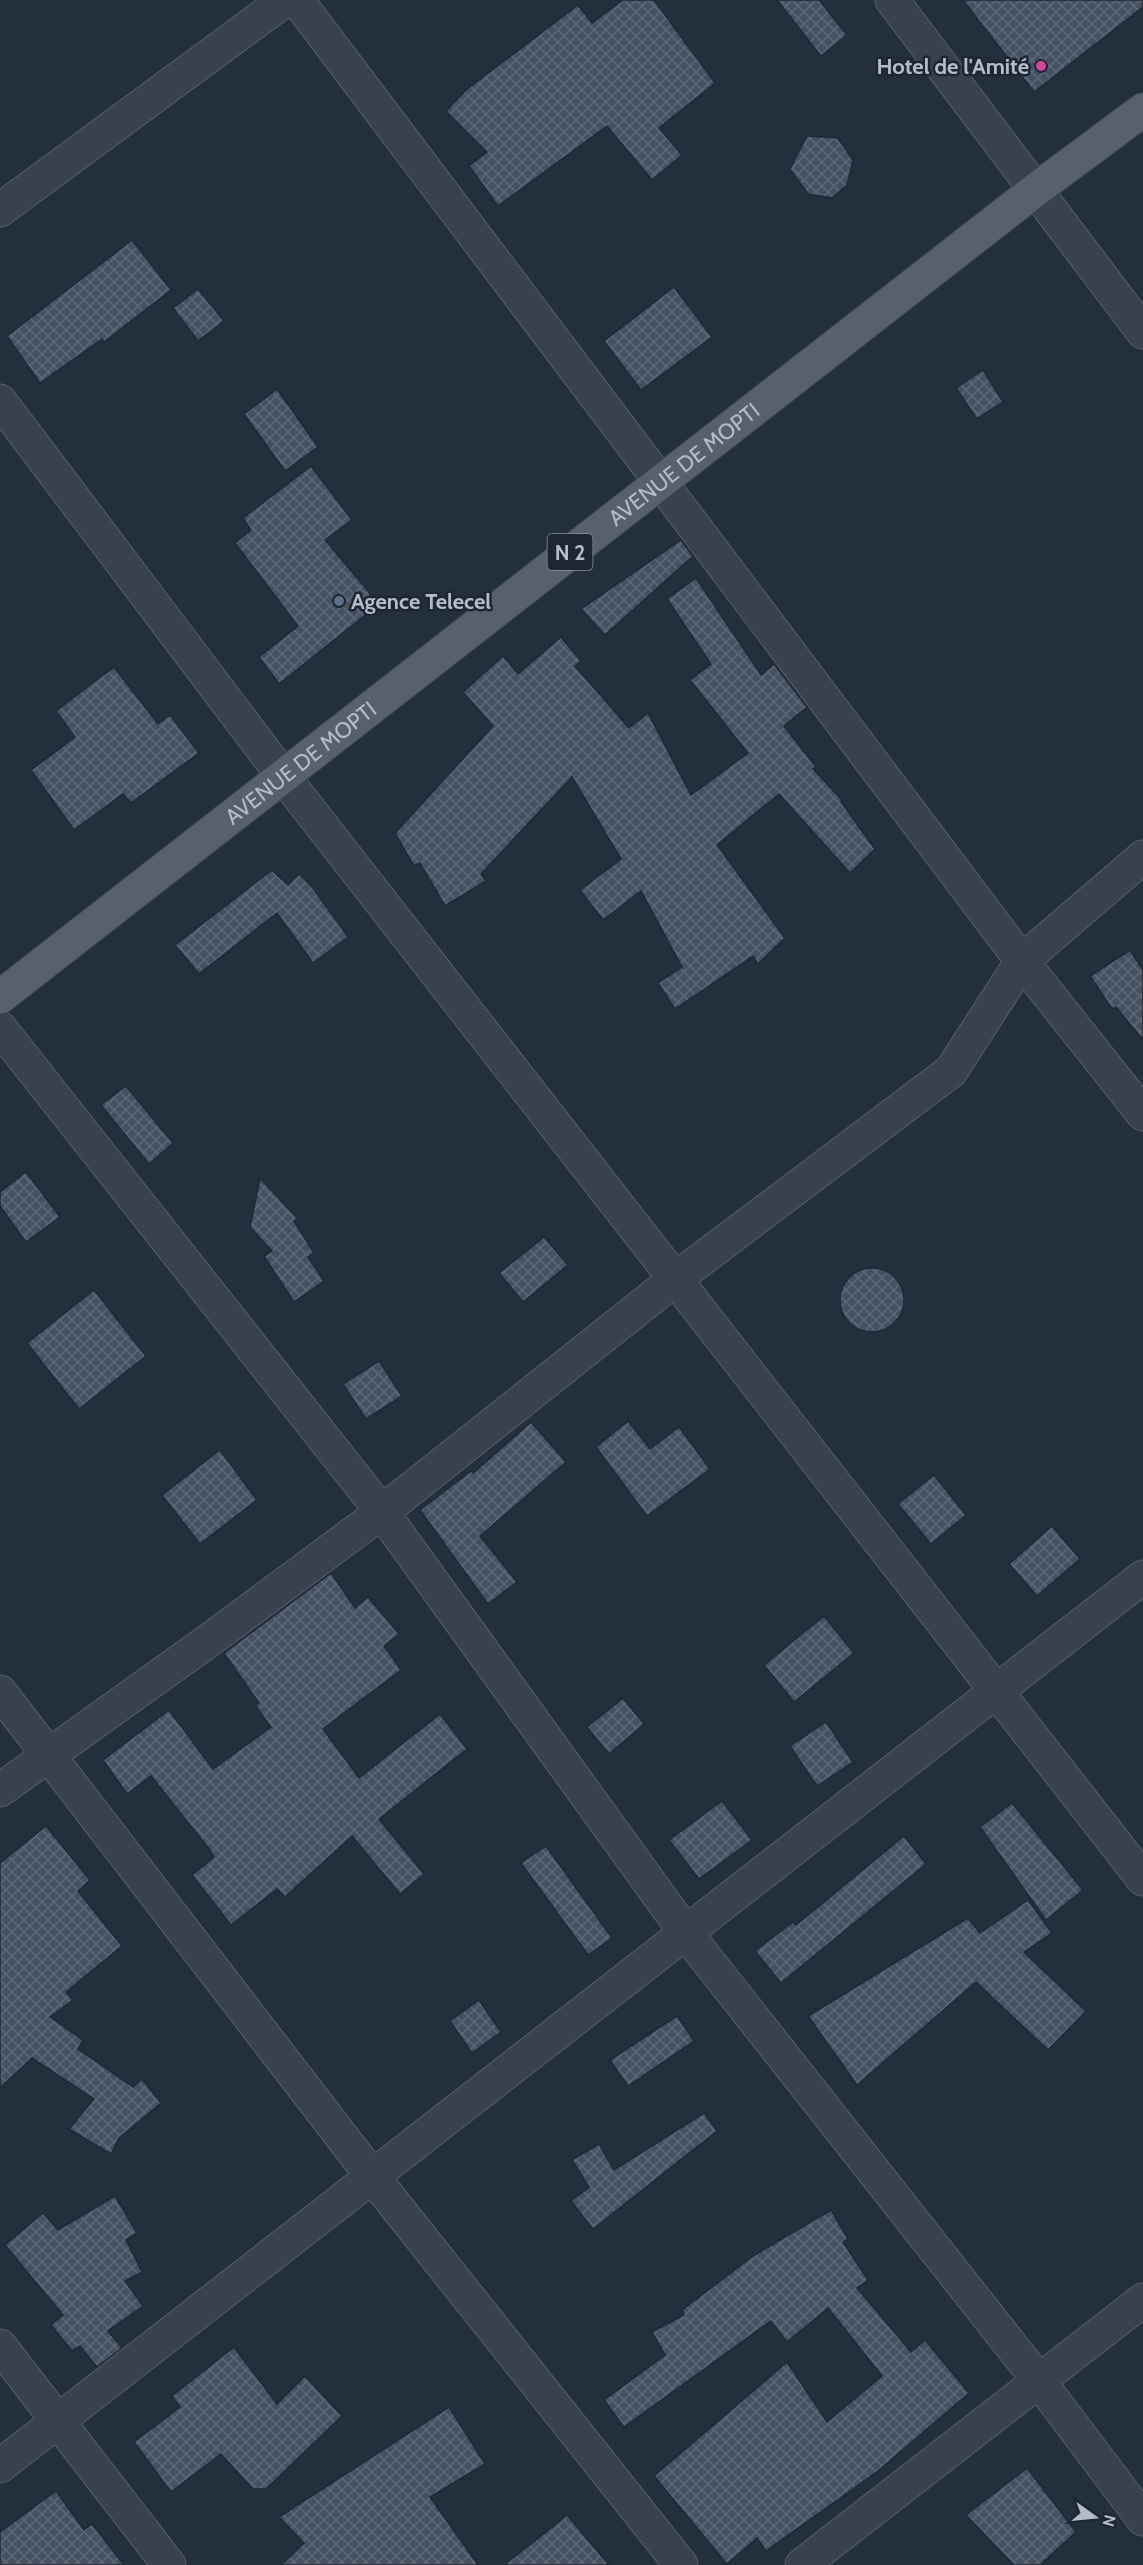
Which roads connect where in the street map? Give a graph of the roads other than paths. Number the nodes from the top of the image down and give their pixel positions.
1 (285, 0) edge
2 (297, 0) edge
3 (892, 0) edge
4 (1143, 110) edge
5 (1034, 191) junction
6 (0, 210) edge
7 (1143, 332) edge
8 (0, 401) edge
9 (660, 482) junction
10 (283, 776) junction
11 (1143, 856) edge
12 (1022, 961) junction
13 (0, 997) edge
14 (0, 1028) edge
15 (1143, 1114) edge
16 (674, 1280) junction
17 (381, 1512) junction
18 (1143, 1577) edge
19 (998, 1690) junction
20 (0, 1692) edge
21 (47, 1755) junction
22 (0, 1790) edge
23 (1143, 1880) edge
24 (686, 1933) junction
25 (372, 2176) junction
26 (1143, 2300) edge
27 (0, 2346) edge
28 (1039, 2381) junction
29 (57, 2422) junction
30 (0, 2466) edge
31 (1143, 2519) edge
32 (169, 2565) edge
33 (681, 2565) edge
34 (802, 2565) edge

1 - 6 street
2 - 9 street
3 - 5 street
4 - 5 main road, AVENUE DE MOPTI / N 2
5 - 7 street
5 - 9 main road, AVENUE DE MOPTI / N 2
8 - 10 street
9 - 10 main road, AVENUE DE MOPTI / N 2
9 - 12 street
10 - 13 main road, AVENUE DE MOPTI / N 2
10 - 16 street
11 - 12 street
12 - 15 street
12 - 16 street
14 - 17 street
16 - 17 street
16 - 19 street
17 - 21 street
17 - 24 street
18 - 19 street
19 - 23 street
19 - 24 street
20 - 21 street
21 - 22 street
21 - 25 street
24 - 25 street
24 - 28 street
25 - 29 street
25 - 33 street
26 - 28 street
27 - 29 street
28 - 31 street
28 - 34 street
29 - 30 street
29 - 32 street

